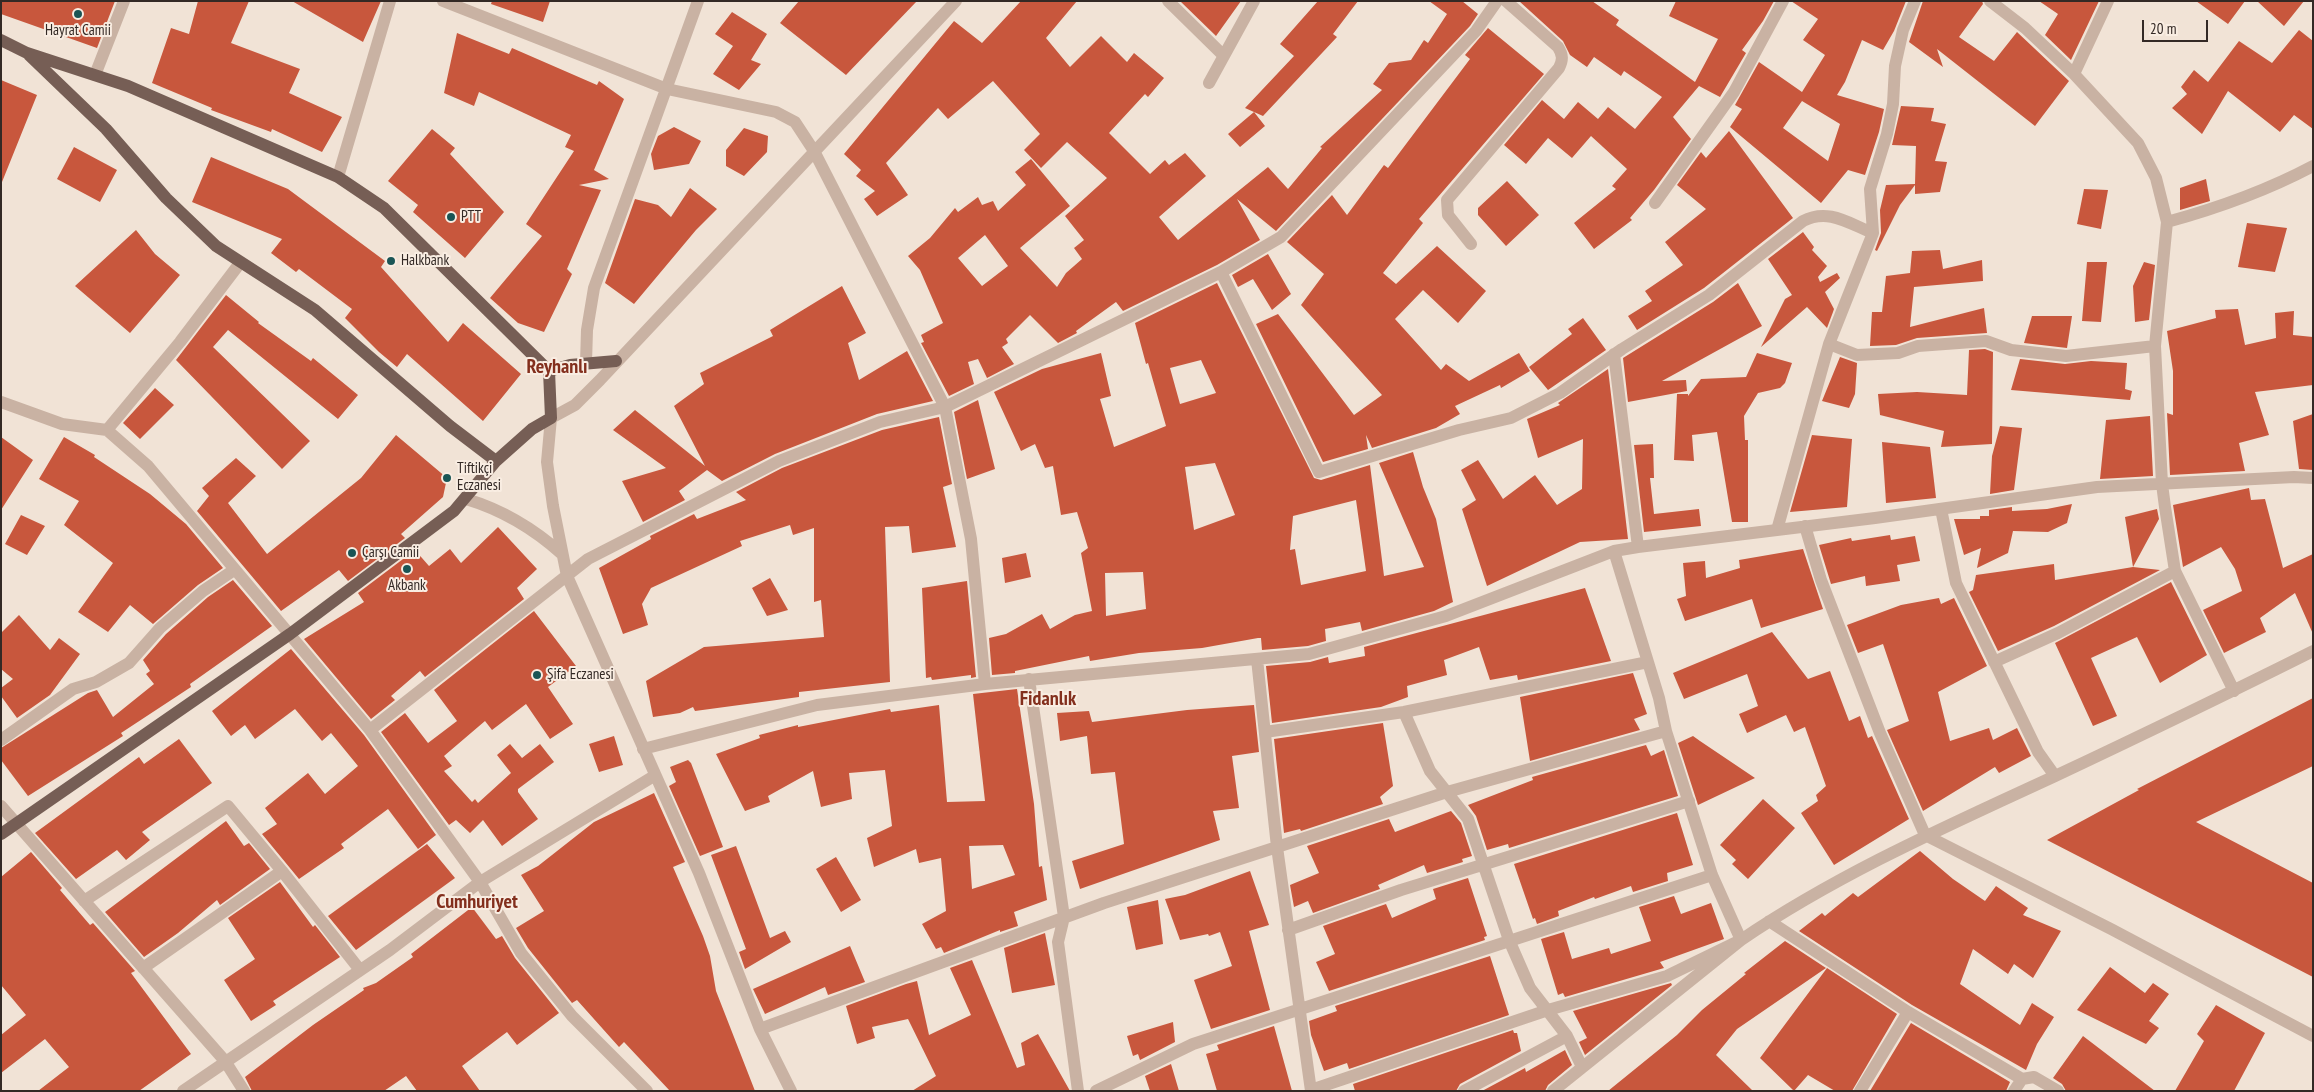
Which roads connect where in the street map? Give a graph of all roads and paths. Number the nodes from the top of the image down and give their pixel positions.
1 (124, 1) edge
2 (390, 1) edge
3 (443, 1) edge
4 (698, 1) edge
5 (956, 1) edge
6 (1168, 1) edge
7 (1254, 1) edge
8 (1497, 1) edge
9 (1506, 1) edge
10 (1783, 1) edge
11 (1915, 1) edge
12 (1990, 1) edge
13 (2108, 1) edge
14 (1, 40) edge
15 (27, 53) junction
16 (1224, 56) junction
17 (2074, 74) junction
18 (95, 75) junction
19 (1209, 83) dead end
20 (667, 89) junction
21 (814, 151) junction
22 (2313, 166) edge
23 (338, 177) junction
24 (1655, 203) dead end
25 (2167, 222) junction
26 (1873, 233) junction
27 (1472, 244) dead end
28 (240, 263) junction
29 (1221, 272) junction
30 (1829, 344) junction
31 (2155, 346) junction
32 (1614, 354) junction
33 (616, 360) junction
34 (586, 363) junction
35 (549, 371) junction
36 (1, 402) edge
37 (946, 407) junction
38 (551, 418) junction
39 (107, 430) junction
40 (496, 461) junction
41 (2313, 478) edge
42 (2162, 484) junction
43 (466, 499) junction
44 (1941, 509) junction
45 (1805, 526) junction
46 (1777, 530) junction
47 (1638, 547) junction
48 (1614, 551) junction
49 (562, 554) junction
50 (234, 570) junction
51 (2175, 571) junction
52 (567, 576) junction
53 (290, 634) junction
54 (2313, 652) edge
55 (1257, 659) junction
56 (1648, 662) junction
57 (1994, 662) junction
58 (1029, 679) junction
59 (985, 684) junction
60 (2234, 691) junction
61 (1404, 712) junction
62 (370, 730) junction
63 (1666, 731) junction
64 (1265, 732) junction
65 (1, 740) edge
66 (643, 749) junction
67 (654, 776) junction
68 (2055, 776) junction
69 (1447, 792) junction
70 (1689, 800) junction
71 (1, 806) edge
72 (16, 824) junction
73 (1, 834) edge
74 (1925, 835) junction
75 (1277, 847) junction
76 (1484, 864) junction
77 (282, 871) junction
78 (1712, 875) junction
79 (480, 882) junction
80 (84, 901) junction
81 (1064, 917) junction
82 (1769, 921) junction
83 (1288, 930) junction
84 (1509, 940) junction
85 (1741, 940) junction
86 (143, 968) junction
87 (360, 970) junction
88 (1299, 1008) junction
89 (1548, 1010) junction
90 (1908, 1012) junction
91 (760, 1029) junction
92 (1568, 1036) junction
93 (2313, 1036) edge
94 (225, 1061) junction
95 (1582, 1067) junction
96 (2022, 1079) junction
97 (1311, 1090) edge
98 (183, 1091) edge
99 (244, 1091) edge
100 (647, 1091) edge
101 (791, 1091) edge
102 (1078, 1091) edge
103 (1096, 1091) edge
104 (1464, 1091) edge
105 (1553, 1091) edge
106 (1860, 1091) edge
107 (2014, 1091) edge
108 (2058, 1091) edge

1 - 18 street
2 - 23 street
3 - 20 street
4 - 20 street
5 - 21 street
6 - 16 street
7 - 16 street
8 - 29 street
9 - 27 street
10 - 24 street
11 - 26 street
12 - 17 street
13 - 17 street
14 - 15 main road
15 - 18 main road
15 - 28 main road
16 - 19 street
17 - 25 street
18 - 23 main road
20 - 21 street
20 - 34 street
21 - 33 street
21 - 37 street
22 - 25 street
23 - 35 main road
25 - 31 street
26 - 30 street
26 - 32 street
28 - 39 street
28 - 40 main road
29 - 32 street
29 - 37 street
30 - 31 street
30 - 46 street
31 - 42 street
32 - 47 street
33 - 34 main road
33 - 38 street
34 - 35 main road
35 - 38 main road
36 - 39 street
37 - 52 street
37 - 59 street
38 - 40 main road
38 - 49 street
39 - 50 street
40 - 43 main road
41 - 42 street
42 - 44 street
42 - 51 street
43 - 49 street
43 - 53 main road
44 - 45 street
44 - 57 street
45 - 46 street
45 - 74 street
46 - 47 street
47 - 48 street
48 - 55 street
48 - 56 street
49 - 52 street
50 - 53 street
50 - 65 street
51 - 57 street
51 - 60 street
52 - 62 street
52 - 66 street
53 - 62 street
53 - 72 main road
54 - 60 street
55 - 58 street
55 - 64 street
56 - 61 street
56 - 63 street
57 - 68 street
58 - 59 street
58 - 81 street
59 - 66 street
60 - 68 street
61 - 64 street
61 - 69 street
62 - 79 street
63 - 69 street
63 - 70 street
64 - 75 street
66 - 67 street
67 - 79 street
67 - 91 street
68 - 74 street
69 - 75 street
69 - 76 street
70 - 76 street
70 - 78 street
71 - 72 street
72 - 73 main road
72 - 80 street
74 - 82 street
74 - 93 street
75 - 81 street
75 - 83 street
76 - 83 street
76 - 84 street
77 - 80 street
77 - 86 street
77 - 87 street
78 - 84 street
78 - 85 street
79 - 87 street
79 - 100 street
80 - 86 street
81 - 91 street
81 - 102 street
82 - 85 street
82 - 90 street
83 - 88 street
84 - 88 street
84 - 89 street
85 - 89 street
85 - 95 street
86 - 94 street
87 - 94 street
88 - 97 street
88 - 103 street
89 - 92 street
89 - 97 street
90 - 96 street
90 - 106 street
91 - 101 street
92 - 95 street
92 - 104 street
94 - 98 street
94 - 99 street
95 - 105 street
96 - 107 street
96 - 108 street

